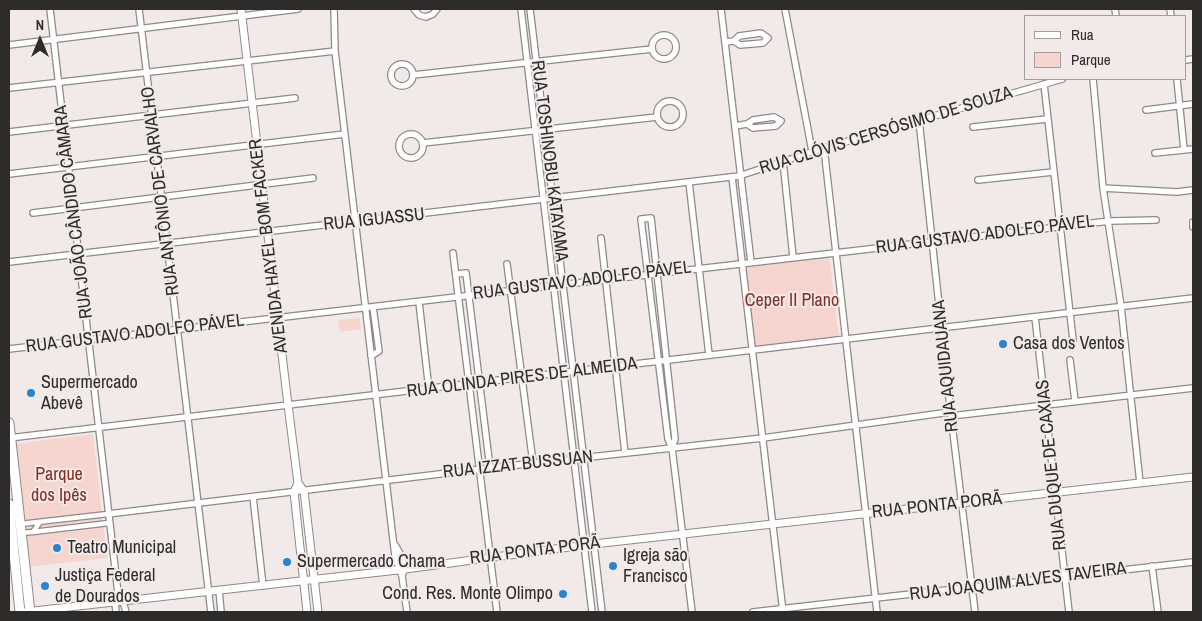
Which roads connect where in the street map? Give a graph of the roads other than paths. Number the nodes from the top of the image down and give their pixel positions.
1 (50, 9) edge
2 (139, 9) edge
3 (298, 9) edge
4 (334, 9) edge
5 (414, 9) edge
6 (437, 9) edge
7 (521, 9) edge
8 (530, 9) edge
9 (721, 9) edge
10 (785, 9) edge
11 (241, 12) edge
12 (142, 28) junction
13 (53, 39) junction
14 (734, 41) junction
15 (726, 42) junction
16 (9, 44) edge
17 (652, 49) junction
18 (335, 51) junction
19 (247, 60) junction
20 (536, 61) junction
21 (527, 62) junction
22 (147, 72) junction
23 (413, 75) junction
24 (1058, 80) edge
25 (1093, 80) edge
26 (1177, 80) edge
27 (59, 82) junction
28 (1044, 84) junction
29 (9, 88) edge
30 (295, 98) dead end
31 (253, 103) junction
32 (1193, 104) edge
33 (1179, 106) junction
34 (1146, 110) dead end
35 (152, 115) junction
36 (657, 117) junction
37 (1047, 119) junction
38 (919, 120) junction
39 (747, 124) junction
40 (64, 126) junction
41 (735, 126) junction
42 (973, 127) dead end
43 (545, 129) junction
44 (536, 130) junction
45 (9, 132) edge
46 (345, 134) junction
47 (257, 143) junction
48 (423, 143) junction
49 (824, 148) junction
50 (1193, 149) edge
51 (1184, 150) junction
52 (812, 152) junction
53 (1155, 153) dead end
54 (158, 156) junction
55 (783, 161) junction
56 (68, 166) junction
57 (1052, 172) junction
58 (9, 174) edge
59 (739, 176) junction
60 (732, 177) junction
61 (314, 178) dead end
62 (978, 180) dead end
63 (689, 182) junction
64 (262, 184) junction
65 (1104, 188) junction
66 (1193, 190) edge
67 (163, 198) junction
68 (553, 199) junction
69 (544, 200) junction
70 (73, 208) junction
71 (33, 213) dead end
72 (1156, 220) dead end
73 (1110, 221) junction
74 (355, 222) junction
75 (1193, 222) edge
76 (1060, 227) junction
77 (1193, 227) edge
78 (268, 231) junction
79 (601, 238) dead end
80 (559, 242) junction
81 (933, 242) junction
82 (549, 243) junction
83 (167, 244) junction
84 (836, 252) junction
85 (453, 253) dead end
86 (79, 254) junction
87 (793, 257) junction
88 (9, 262) edge
89 (751, 262) junction
90 (742, 263) junction
91 (507, 264) dead end
92 (699, 268) junction
93 (658, 273) junction
94 (456, 274) junction
95 (648, 274) junction
96 (606, 278) junction
97 (564, 284) junction
98 (554, 285) junction
99 (511, 291) junction
100 (469, 295) junction
101 (460, 296) junction
102 (1193, 298) edge
103 (419, 302) junction
104 (1121, 306) junction
105 (365, 307) junction
106 (373, 307) junction
107 (1070, 312) junction
108 (278, 317) junction
109 (1035, 317) junction
110 (943, 328) junction
111 (177, 329) junction
112 (89, 339) junction
113 (847, 340) junction
114 (1073, 340) dead end
115 (9, 349) edge
116 (753, 350) junction
117 (709, 355) junction
118 (371, 356) junction
119 (667, 360) junction
120 (1070, 360) dead end
121 (658, 361) junction
122 (616, 366) junction
123 (574, 371) junction
124 (565, 372) junction
125 (523, 378) junction
126 (479, 384) junction
127 (471, 385) junction
128 (1193, 388) edge
129 (429, 390) junction
130 (1130, 395) junction
131 (377, 396) junction
132 (1075, 401) junction
133 (288, 405) junction
134 (1046, 405) junction
135 (951, 414) junction
136 (187, 418) junction
137 (9, 423) edge
138 (856, 426) junction
139 (99, 427) junction
140 (10, 438) edge
141 (763, 438) junction
142 (672, 448) junction
143 (625, 453) junction
144 (583, 458) junction
145 (574, 459) junction
146 (532, 463) junction
147 (490, 468) junction
148 (481, 469) junction
149 (1193, 477) edge
150 (386, 481) junction
151 (298, 483) junction
152 (1140, 483) junction
153 (304, 491) junction
154 (294, 492) junction
155 (1055, 494) junction
156 (253, 497) junction
157 (962, 502) junction
158 (9, 504) edge
159 (198, 504) junction
160 (867, 513) junction
161 (108, 514) junction
162 (85, 517) junction
163 (40, 522) junction
164 (109, 523) junction
165 (94, 524) junction
166 (773, 525) junction
167 (15, 527) edge
168 (33, 532) junction
169 (683, 534) junction
170 (594, 544) junction
171 (585, 545) junction
172 (491, 556) junction
173 (1193, 562) edge
174 (1152, 566) junction
175 (402, 572) junction
176 (1065, 576) junction
177 (314, 580) junction
178 (304, 581) junction
179 (263, 586) junction
180 (972, 587) junction
181 (218, 590) junction
182 (208, 591) junction
183 (118, 593) junction
184 (876, 600) junction
185 (124, 601) junction
186 (115, 602) junction
187 (782, 611) edge
188 (20, 612) edge
189 (29, 612) edge
190 (116, 612) edge
191 (126, 612) edge
192 (211, 612) edge
193 (221, 612) edge
194 (307, 612) edge
195 (318, 612) edge
196 (407, 612) edge
197 (497, 612) edge
198 (592, 612) edge
199 (602, 612) edge
200 (692, 612) edge
201 (753, 612) edge
202 (877, 612) edge
203 (975, 612) edge
204 (1069, 612) edge
205 (1158, 612) edge

1 - 13 street, RUA JOÃO CÂNDIDO CÂMARA
2 - 12 street, RUA ANTÔNIO DE CARVALHO
3 - 11 street
4 - 18 street
5 - 6 street
7 - 21 street, RUA TOSHINOBU KATAYAMA
8 - 20 street, RUA TOSHINOBU KATAYAMA
9 - 15 street
10 - 52 street
11 - 12 street
11 - 19 street, AVENIDA HAYEL BOM FACKER
12 - 13 street
12 - 22 street, RUA ANTÔNIO DE CARVALHO
13 - 16 street
13 - 27 street, RUA JOÃO CÂNDIDO CÂMARA
14 - 14 street
14 - 15 street
15 - 41 street
17 - 17 street
17 - 20 street
18 - 19 street
18 - 46 street
19 - 22 street
19 - 31 street, AVENIDA HAYEL BOM FACKER
20 - 21 street
20 - 43 street, RUA TOSHINOBU KATAYAMA
21 - 23 street
21 - 44 street, RUA TOSHINOBU KATAYAMA
22 - 27 street
22 - 35 street, RUA ANTÔNIO DE CARVALHO
23 - 23 street
24 - 28 street, RUA CLÓVIS CERSÓSIMO DE SOUZA
25 - 65 street
26 - 33 street
27 - 29 street
27 - 40 street, RUA JOÃO CÂNDIDO CÂMARA
28 - 37 street
28 - 38 street, RUA CLÓVIS CERSÓSIMO DE SOUZA
30 - 31 street
31 - 35 street
31 - 47 street, AVENIDA HAYEL BOM FACKER
32 - 33 street
33 - 34 street
33 - 51 street
35 - 40 street
35 - 54 street, RUA ANTÔNIO DE CARVALHO
36 - 36 street
36 - 43 street
37 - 42 street
37 - 57 street
38 - 49 street, RUA CLÓVIS CERSÓSIMO DE SOUZA
38 - 81 street, RUA AQUIDAUANA
39 - 39 street
39 - 41 street
40 - 45 street
40 - 56 street, RUA JOÃO CÂNDIDO CÂMARA
41 - 59 street
43 - 44 street
43 - 68 street, RUA TOSHINOBU KATAYAMA
44 - 48 street
44 - 69 street, RUA TOSHINOBU KATAYAMA
46 - 47 street
46 - 74 street
47 - 54 street
47 - 64 street, AVENIDA HAYEL BOM FACKER
48 - 48 street
49 - 52 street, RUA CLÓVIS CERSÓSIMO DE SOUZA
49 - 84 street
50 - 51 street
51 - 53 street
52 - 55 street, RUA CLÓVIS CERSÓSIMO DE SOUZA
54 - 56 street
54 - 67 street, RUA ANTÔNIO DE CARVALHO
55 - 59 street, RUA CLÓVIS CERSÓSIMO DE SOUZA
55 - 87 street
56 - 58 street
56 - 70 street, RUA JOÃO CÂNDIDO CÂMARA
57 - 62 street
57 - 76 street
59 - 60 street, RUA IGUASSU
59 - 89 street
60 - 63 street, RUA IGUASSU
60 - 90 street
61 - 64 street
63 - 68 street, RUA IGUASSU
63 - 92 street
64 - 67 street
64 - 78 street, AVENIDA HAYEL BOM FACKER
65 - 66 street
65 - 73 street
67 - 70 street
67 - 83 street, RUA ANTÔNIO DE CARVALHO
68 - 69 street, RUA IGUASSU
68 - 80 street, RUA TOSHINOBU KATAYAMA
69 - 74 street, RUA IGUASSU
69 - 82 street, RUA TOSHINOBU KATAYAMA
70 - 71 street
70 - 86 street, RUA JOÃO CÂNDIDO CÂMARA
72 - 73 street, RUA GUSTAVO ADOLFO PÁVEL
73 - 76 street, RUA GUSTAVO ADOLFO PÁVEL
73 - 104 street
74 - 78 street, RUA IGUASSU
74 - 105 street
75 - 77 street
76 - 81 street, RUA GUSTAVO ADOLFO PÁVEL
76 - 107 street
78 - 83 street, RUA IGUASSU
78 - 108 street, AVENIDA HAYEL BOM FACKER
79 - 96 street
80 - 82 street
80 - 97 street, RUA TOSHINOBU KATAYAMA
81 - 84 street, RUA GUSTAVO ADOLFO PÁVEL
81 - 110 street, RUA AQUIDAUANA
82 - 98 street, RUA TOSHINOBU KATAYAMA
83 - 86 street, RUA IGUASSU
83 - 111 street, RUA ANTÔNIO DE CARVALHO
84 - 87 street, RUA GUSTAVO ADOLFO PÁVEL
84 - 113 street
85 - 94 street
86 - 88 street, RUA IGUASSU
86 - 112 street, RUA JOÃO CÂNDIDO CÂMARA
87 - 89 street, RUA GUSTAVO ADOLFO PÁVEL
89 - 90 street, RUA GUSTAVO ADOLFO PÁVEL
90 - 92 street, RUA GUSTAVO ADOLFO PÁVEL
90 - 116 street
91 - 99 street
92 - 93 street, RUA GUSTAVO ADOLFO PÁVEL
92 - 117 street
93 - 95 street, RUA GUSTAVO ADOLFO PÁVEL
93 - 95 street
93 - 119 street
94 - 100 street
94 - 101 street
95 - 96 street, RUA GUSTAVO ADOLFO PÁVEL
95 - 121 street
96 - 97 street, RUA GUSTAVO ADOLFO PÁVEL
96 - 122 street
97 - 98 street, RUA GUSTAVO ADOLFO PÁVEL
97 - 123 street, RUA TOSHINOBU KATAYAMA
98 - 99 street, RUA GUSTAVO ADOLFO PÁVEL
98 - 124 street, RUA TOSHINOBU KATAYAMA
99 - 100 street, RUA GUSTAVO ADOLFO PÁVEL
99 - 125 street
100 - 101 street, RUA GUSTAVO ADOLFO PÁVEL
100 - 126 street
101 - 103 street, RUA GUSTAVO ADOLFO PÁVEL
101 - 127 street
102 - 104 street, RUA OLINDA PIRES DE ALMEIDA
103 - 106 street, RUA GUSTAVO ADOLFO PÁVEL
103 - 129 street
104 - 107 street, RUA OLINDA PIRES DE ALMEIDA
104 - 130 street
105 - 106 street, RUA GUSTAVO ADOLFO PÁVEL
105 - 108 street, RUA GUSTAVO ADOLFO PÁVEL
105 - 118 street
106 - 118 street
107 - 109 street, RUA OLINDA PIRES DE ALMEIDA
107 - 114 street
108 - 111 street, RUA GUSTAVO ADOLFO PÁVEL
108 - 133 street, AVENIDA HAYEL BOM FACKER
109 - 110 street, RUA OLINDA PIRES DE ALMEIDA
109 - 134 street, RUA DUQUE DE CAXIAS
110 - 113 street, RUA OLINDA PIRES DE ALMEIDA
110 - 135 street, RUA AQUIDAUANA
111 - 112 street, RUA GUSTAVO ADOLFO PÁVEL
111 - 136 street, RUA ANTÔNIO DE CARVALHO
112 - 115 street, RUA GUSTAVO ADOLFO PÁVEL
112 - 139 street, RUA JOÃO CÂNDIDO CÂMARA
113 - 116 street, RUA OLINDA PIRES DE ALMEIDA
113 - 138 street
116 - 117 street, RUA OLINDA PIRES DE ALMEIDA
116 - 141 street
117 - 119 street, RUA OLINDA PIRES DE ALMEIDA
118 - 131 street
119 - 121 street, RUA OLINDA PIRES DE ALMEIDA
119 - 142 street
120 - 132 street
121 - 122 street, RUA OLINDA PIRES DE ALMEIDA
121 - 142 street
122 - 123 street, RUA OLINDA PIRES DE ALMEIDA
122 - 143 street
123 - 124 street, RUA OLINDA PIRES DE ALMEIDA
123 - 144 street, RUA TOSHINOBU KATAYAMA
124 - 125 street, RUA OLINDA PIRES DE ALMEIDA
124 - 145 street, RUA TOSHINOBU KATAYAMA
125 - 126 street, RUA OLINDA PIRES DE ALMEIDA
125 - 146 street
126 - 127 street, RUA OLINDA PIRES DE ALMEIDA
126 - 147 street
127 - 129 street, RUA OLINDA PIRES DE ALMEIDA
127 - 148 street
128 - 130 street, RUA IZZAT BUSSUAN
129 - 131 street, RUA OLINDA PIRES DE ALMEIDA
130 - 132 street, RUA IZZAT BUSSUAN
130 - 152 street
131 - 133 street, RUA OLINDA PIRES DE ALMEIDA
131 - 150 street
132 - 134 street, RUA IZZAT BUSSUAN
133 - 136 street, RUA OLINDA PIRES DE ALMEIDA
133 - 151 street, AVENIDA HAYEL BOM FACKER
134 - 135 street, RUA IZZAT BUSSUAN
134 - 155 street, RUA DUQUE DE CAXIAS
135 - 138 street, RUA IZZAT BUSSUAN
135 - 157 street, RUA AQUIDAUANA
136 - 139 street, RUA OLINDA PIRES DE ALMEIDA
136 - 159 street, RUA ANTÔNIO DE CARVALHO
137 - 140 main road
138 - 141 street, RUA IZZAT BUSSUAN
138 - 160 street
139 - 140 street, RUA OLINDA PIRES DE ALMEIDA
139 - 161 street, RUA JOÃO CÂNDIDO CÂMARA
140 - 167 main road
141 - 142 street, RUA IZZAT BUSSUAN
141 - 166 street
142 - 143 street, RUA IZZAT BUSSUAN
142 - 169 street
143 - 144 street, RUA IZZAT BUSSUAN
144 - 145 street, RUA IZZAT BUSSUAN
144 - 170 street, RUA TOSHINOBU KATAYAMA
145 - 146 street, RUA IZZAT BUSSUAN
145 - 171 street, RUA TOSHINOBU KATAYAMA
146 - 147 street, RUA IZZAT BUSSUAN
147 - 148 street, RUA IZZAT BUSSUAN
148 - 150 street, RUA IZZAT BUSSUAN
148 - 172 street
149 - 152 street, RUA PONTA PORÃ
150 - 153 street, RUA IZZAT BUSSUAN
150 - 175 street
151 - 153 street, AVENIDA HAYEL BOM FACKER
151 - 154 street
152 - 155 street, RUA PONTA PORÃ
153 - 154 street, RUA IZZAT BUSSUAN
153 - 177 street
154 - 156 street, RUA IZZAT BUSSUAN
154 - 178 street
155 - 157 street, RUA PONTA PORÃ
155 - 176 street, RUA DUQUE DE CAXIAS
156 - 159 street, RUA IZZAT BUSSUAN
156 - 179 street
157 - 160 street, RUA PONTA PORÃ
157 - 180 street, RUA AQUIDAUANA
158 - 167 main road
159 - 161 street, RUA IZZAT BUSSUAN
159 - 182 street, RUA ANTÔNIO DE CARVALHO
160 - 166 street, RUA PONTA PORÃ
160 - 184 street
161 - 162 street, RUA IZZAT BUSSUAN
161 - 164 street, RUA JOÃO CÂNDIDO CÂMARA
162 - 163 street, RUA IZZAT BUSSUAN
162 - 165 street
163 - 167 street, RUA IZZAT BUSSUAN
163 - 168 street
164 - 165 street
164 - 183 street, RUA JOÃO CÂNDIDO CÂMARA
165 - 168 street
166 - 169 street, RUA PONTA PORÃ
166 - 187 street
167 - 168 street
167 - 188 main road
167 - 189 main road
169 - 170 street, RUA PONTA PORÃ
169 - 200 street
170 - 171 street, RUA PONTA PORÃ
170 - 199 street, RUA TOSHINOBU KATAYAMA
171 - 172 street, RUA PONTA PORÃ
171 - 198 street, RUA TOSHINOBU KATAYAMA
172 - 175 street, RUA PONTA PORÃ
172 - 197 street
173 - 174 street, RUA JOAQUIM ALVES TAVEIRA
174 - 176 street, RUA JOAQUIM ALVES TAVEIRA
174 - 205 street
175 - 177 street, RUA PONTA PORÃ
175 - 196 street
176 - 180 street, RUA JOAQUIM ALVES TAVEIRA
176 - 204 street, RUA DUQUE DE CAXIAS
177 - 178 street, RUA PONTA PORÃ
177 - 195 street
178 - 179 street, RUA PONTA PORÃ
178 - 194 street
179 - 181 street, RUA PONTA PORÃ
180 - 184 street, RUA JOAQUIM ALVES TAVEIRA
180 - 203 street, RUA AQUIDAUANA
181 - 182 street, RUA PONTA PORÃ
181 - 193 street
182 - 185 street, RUA PONTA PORÃ
182 - 192 street, RUA ANTÔNIO DE CARVALHO
183 - 185 street, RUA JOÃO CÂNDIDO CÂMARA
183 - 186 street, RUA JOÃO CÂNDIDO CÂMARA
184 - 187 street, RUA JOAQUIM ALVES TAVEIRA
184 - 202 street
185 - 186 street, RUA PONTA PORÃ
185 - 191 street
186 - 189 street, RUA PONTA PORÃ
186 - 190 street, RUA JOÃO CÂNDIDO CÂMARA
187 - 201 street, RUA JOAQUIM ALVES TAVEIRA

